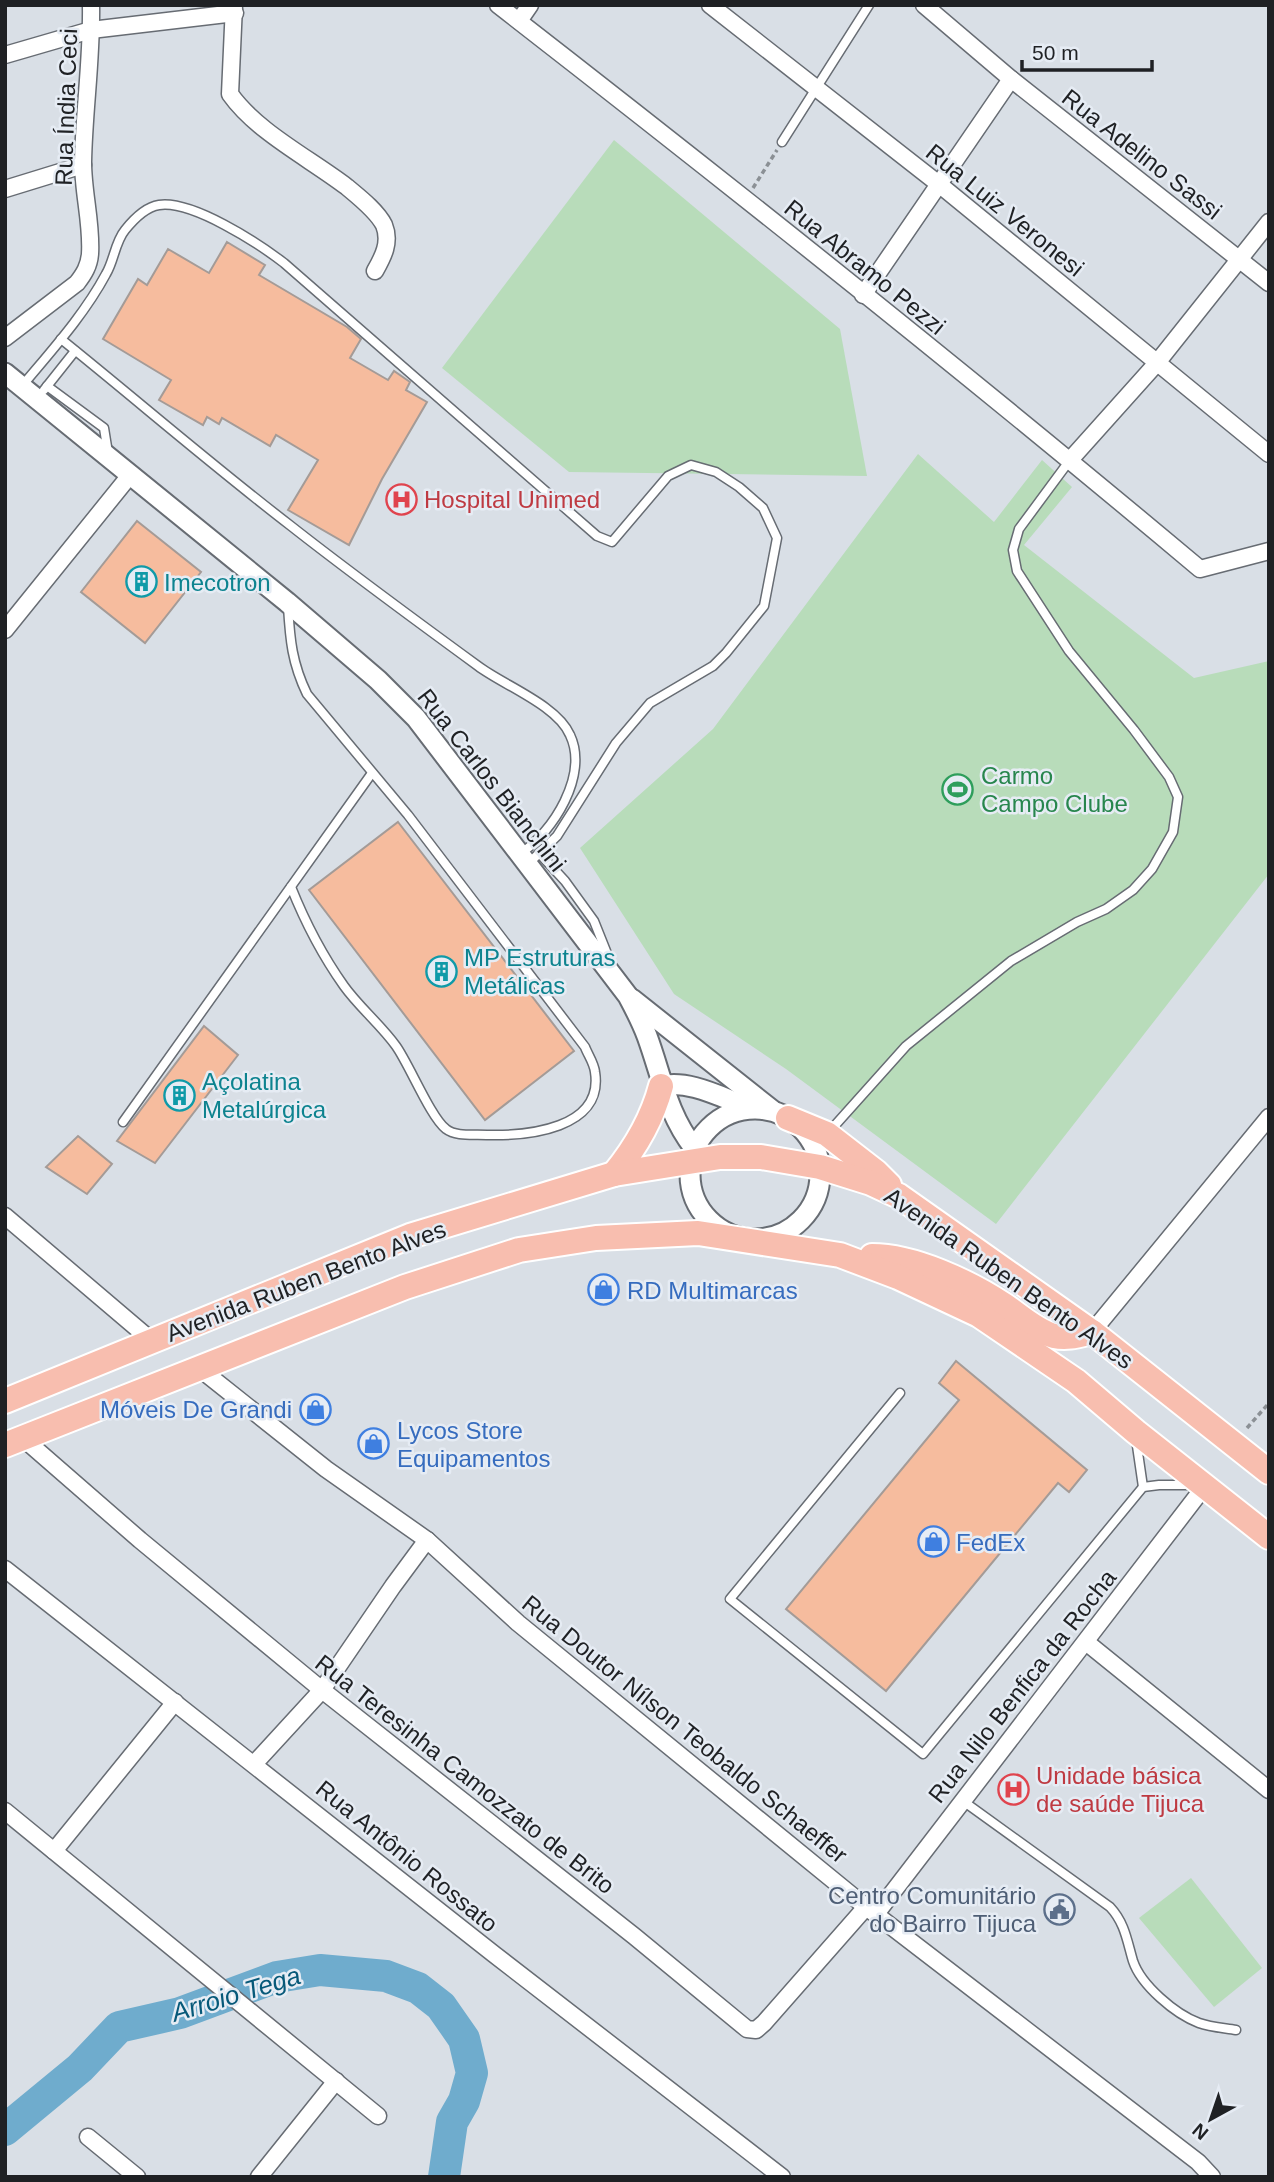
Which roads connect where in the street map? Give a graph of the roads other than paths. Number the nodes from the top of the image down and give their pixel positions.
1 (91, 5) edge
2 (498, 5) edge
3 (530, 5) edge
4 (710, 5) edge
5 (869, 5) edge
6 (924, 5) edge
7 (234, 9) edge
8 (519, 21) junction
9 (92, 30) junction
10 (5, 55) edge
11 (1011, 79) junction
12 (817, 88) junction
13 (782, 142) road end
14 (83, 165) junction
15 (940, 185) junction
16 (5, 189) edge
17 (1269, 222) edge
18 (1238, 259) junction
19 (375, 271) dead end
20 (1269, 283) edge
21 (863, 295) junction
22 (5, 338) edge
23 (61, 339) junction
24 (75, 351) junction
25 (1156, 364) junction
26 (5, 373) edge
27 (35, 390) junction
28 (1269, 454) edge
29 (1070, 460) junction
30 (131, 474) junction
31 (1269, 551) edge
32 (288, 601) junction
33 (5, 603) edge
34 (19, 614) junction
35 (5, 630) edge
36 (372, 773) junction
37 (564, 802) junction
38 (576, 807) junction
39 (529, 857) junction
40 (291, 887) junction
41 (625, 991) junction
42 (661, 1086) junction
43 (752, 1109) junction
44 (780, 1114) junction
45 (1269, 1117) edge
46 (123, 1122) dead end
47 (827, 1134) junction
48 (692, 1155) junction
49 (820, 1167) junction
50 (614, 1174) junction
51 (899, 1196) junction
52 (5, 1216) edge
53 (752, 1240) junction
54 (840, 1255) junction
55 (1092, 1332) junction
56 (152, 1341) junction
57 (199, 1368) junction
58 (901, 1393) dead end
59 (5, 1401) edge
60 (1136, 1433) junction
61 (15, 1442) edge
62 (1269, 1472) edge
63 (1143, 1487) junction
64 (1204, 1487) junction
65 (1269, 1537) edge
66 (427, 1540) junction
67 (5, 1569) edge
68 (1086, 1642) junction
69 (321, 1690) junction
70 (175, 1702) junction
71 (254, 1764) junction
72 (1269, 1790) edge
73 (961, 1800) junction
74 (5, 1811) edge
75 (54, 1851) junction
76 (871, 1911) junction
77 (1236, 2031) dead end
78 (336, 2081) junction
79 (378, 2116) dead end
80 (88, 2137) dead end
81 (1212, 2175) edge
82 (137, 2177) edge
83 (259, 2177) edge
84 (782, 2177) edge

1 - 9 street, Rua Índia Ceci
2 - 8 street, Rua Abramo Pezzi
3 - 8 street
4 - 12 street, Rua Luiz Veronesi
5 - 12 lane
6 - 11 street, Rua Adelino Sassi
7 - 9 street
7 - 19 street
8 - 21 street, Rua Abramo Pezzi
9 - 10 street
9 - 14 street, Rua Índia Ceci
11 - 15 street
11 - 18 street, Rua Adelino Sassi
12 - 13 lane
12 - 15 street, Rua Luiz Veronesi
14 - 16 street
14 - 22 street, Rua Índia Ceci
15 - 21 street
15 - 25 street, Rua Luiz Veronesi
17 - 18 street
18 - 20 street, Rua Adelino Sassi
18 - 25 street
21 - 29 street, Rua Abramo Pezzi
23 - 24 lane
23 - 27 lane
23 - 38 lane
24 - 27 lane
24 - 37 lane
25 - 28 street, Rua Luiz Veronesi
25 - 29 street
26 - 27 street, Rua Carlos Bianchini
27 - 30 street, Rua Carlos Bianchini
29 - 31 street, Rua Abramo Pezzi
29 - 47 lane
30 - 32 street, Rua Carlos Bianchini
30 - 34 street
32 - 36 lane
32 - 39 street, Rua Carlos Bianchini
33 - 34 street
34 - 35 street
36 - 40 lane
36 - 40 lane
37 - 38 lane
37 - 39 lane
38 - 39 lane
39 - 41 street, Rua Carlos Bianchini
40 - 46 lane
41 - 42 street, Rua Carlos Bianchini
41 - 44 street, Rua Carlos Bianchini
42 - 43 street
42 - 48 street, Rua Carlos Bianchini
42 - 50 main road
43 - 44 street
43 - 48 street
44 - 47 main road
44 - 49 street, Rua Carlos Bianchini
45 - 55 street
47 - 51 main road
48 - 49 main road, Avenida Ruben Bento Alves
48 - 50 main road, Avenida Ruben Bento Alves
48 - 53 street
49 - 51 main road, Avenida Ruben Bento Alves
49 - 53 street
50 - 56 main road, Avenida Ruben Bento Alves
51 - 55 main road, Avenida Ruben Bento Alves
52 - 56 street
53 - 54 main road, Avenida Ruben Bento Alves
53 - 57 main road, Avenida Ruben Bento Alves
54 - 55 main road
54 - 60 main road, Avenida Ruben Bento Alves
55 - 62 main road, Avenida Ruben Bento Alves
56 - 59 main road, Avenida Ruben Bento Alves
57 - 61 main road, Avenida Ruben Bento Alves
57 - 66 street, Rua Doutor Nílson Teobaldo Schaeffer
58 - 63 lane
60 - 63 lane
60 - 64 main road, Avenida Ruben Bento Alves
61 - 69 street, Rua Teresinha Camozzato de Brito
63 - 64 lane
64 - 65 main road, Avenida Ruben Bento Alves
64 - 68 street, Rua Nilo Benfica da Rocha
66 - 69 street
66 - 76 street, Rua Doutor Nílson Teobaldo Schaeffer
67 - 70 street, Rua Antônio Rossato
68 - 72 street
68 - 73 street, Rua Nilo Benfica da Rocha
69 - 71 street
69 - 76 street, Rua Teresinha Camozzato de Brito
70 - 71 street, Rua Antônio Rossato
70 - 75 street
71 - 84 street, Rua Antônio Rossato
73 - 76 street, Rua Nilo Benfica da Rocha
73 - 77 lane
74 - 75 street
75 - 78 street
76 - 81 street, Rua Doutor Nílson Teobaldo Schaeffer
78 - 79 street
78 - 83 street
80 - 82 street

